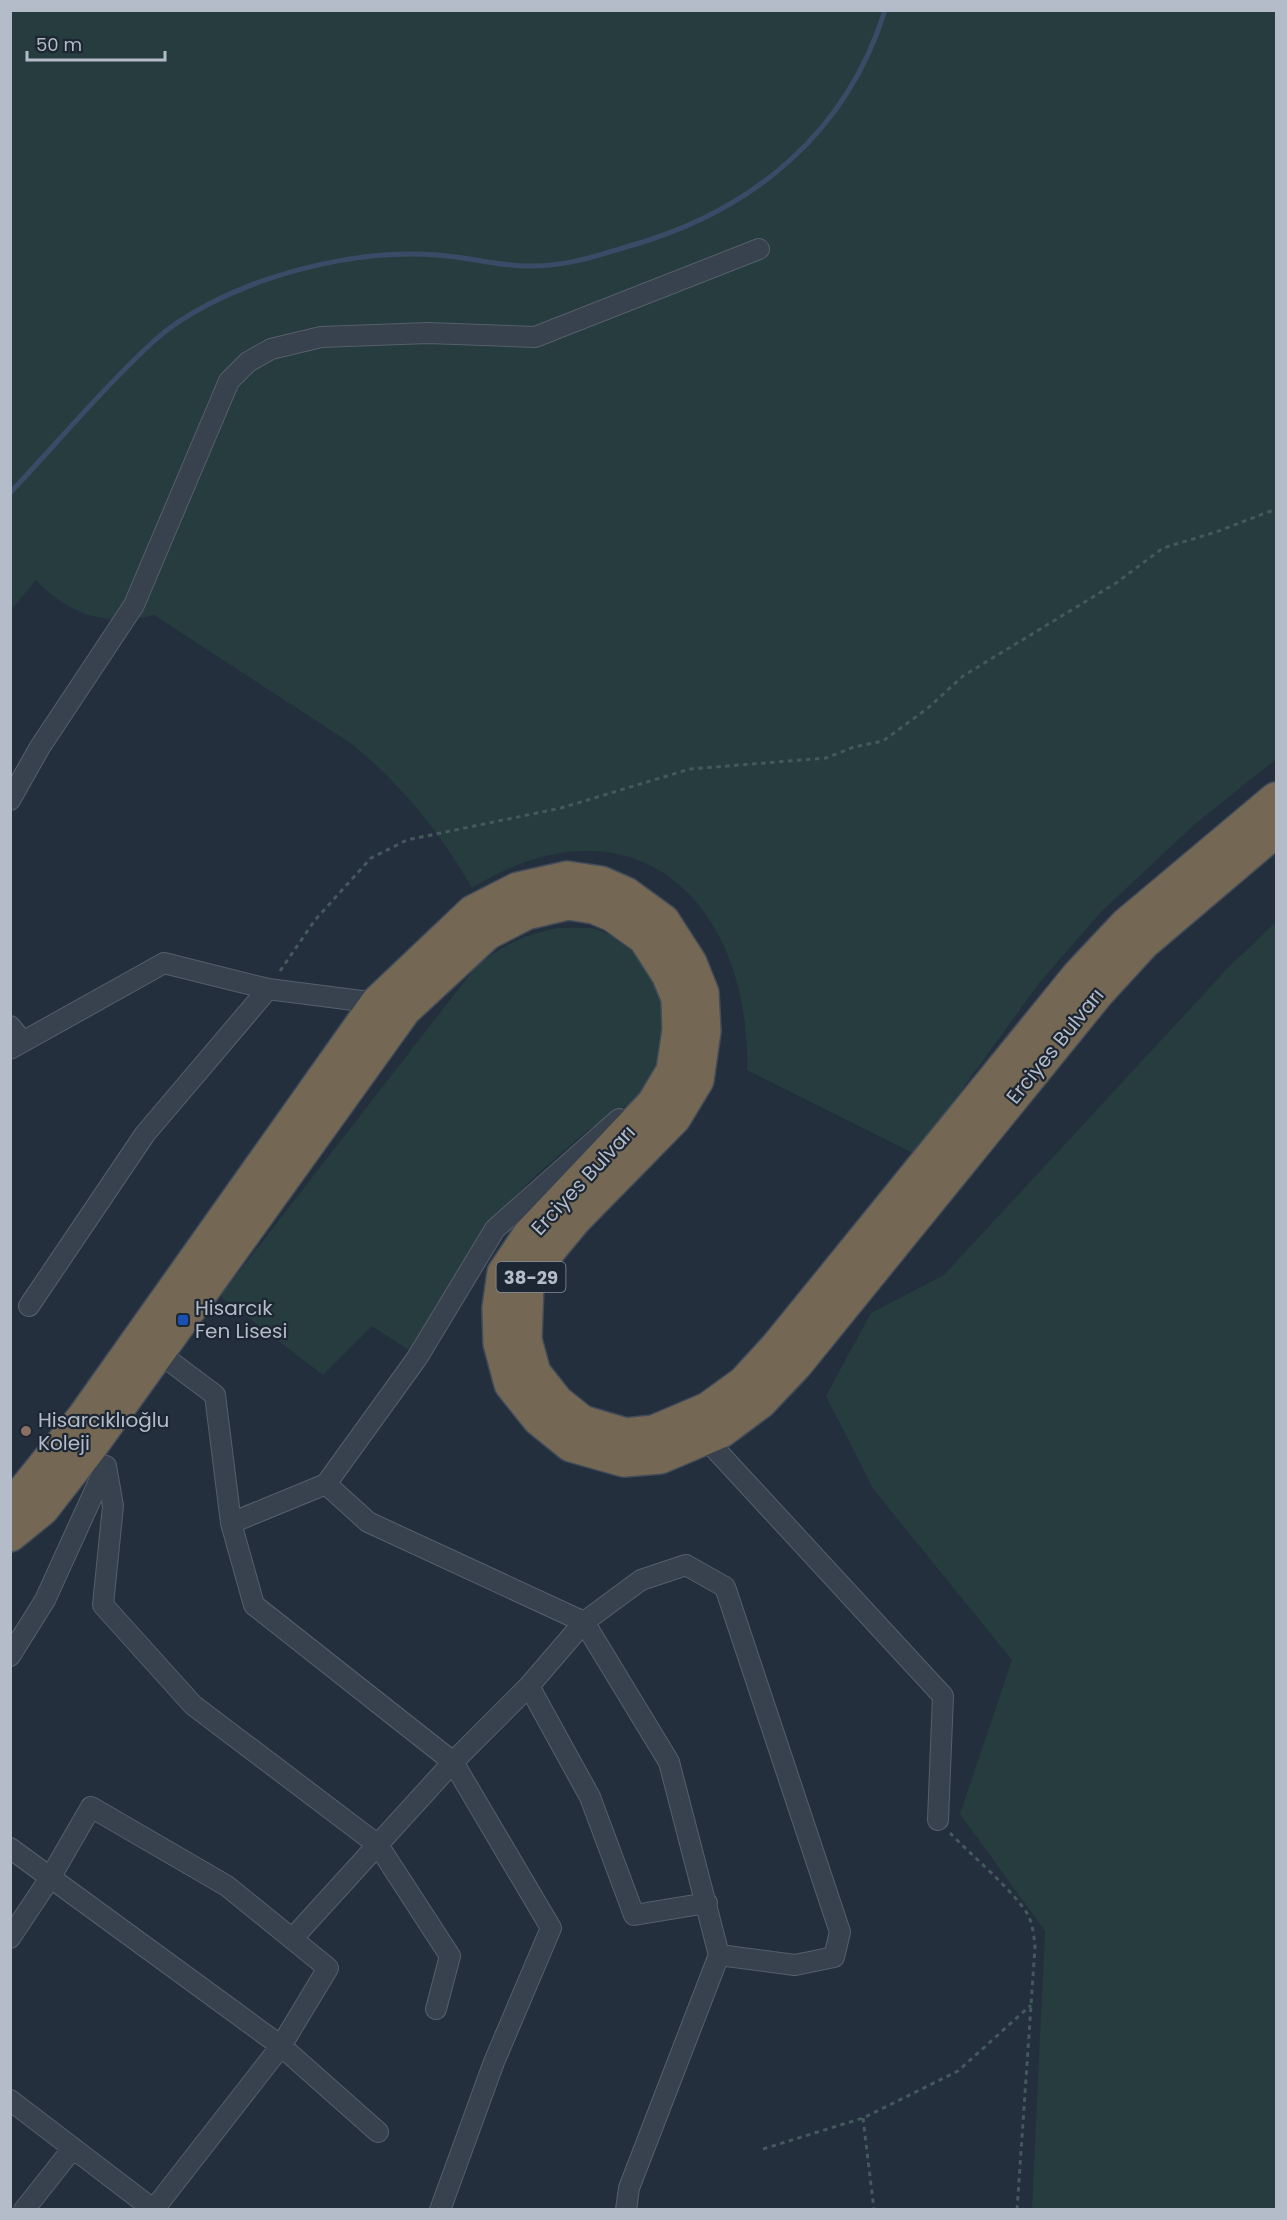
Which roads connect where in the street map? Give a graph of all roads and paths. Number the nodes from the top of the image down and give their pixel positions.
1 (759, 249) dead end
2 (1276, 509) edge
3 (1276, 799) edge
4 (10, 800) edge
5 (1276, 831) edge
6 (267, 988) junction
7 (377, 1003) junction
8 (10, 1026) edge
9 (17, 1045) edge
10 (665, 1085) junction
11 (29, 1306) dead end
12 (159, 1353) junction
13 (705, 1438) junction
14 (97, 1458) junction
15 (326, 1484) junction
16 (10, 1503) edge
17 (231, 1523) junction
18 (10, 1535) edge
19 (584, 1622) junction
20 (10, 1656) edge
21 (529, 1686) junction
22 (453, 1762) junction
23 (938, 1821) joint
24 (378, 1845) junction
25 (10, 1848) edge
26 (51, 1878) junction
27 (707, 1903) junction
28 (10, 1938) edge
29 (292, 1939) junction
30 (719, 1955) junction
31 (1031, 2005) junction
32 (436, 2009) dead end
33 (281, 2046) junction
34 (10, 2100) edge
35 (863, 2118) junction
36 (378, 2132) dead end
37 (73, 2148) junction
38 (762, 2149) dead end
39 (154, 2209) edge
40 (24, 2210) edge
41 (440, 2210) edge
42 (626, 2210) edge
43 (874, 2210) edge
44 (1017, 2210) edge

1 - 4 street
2 - 6 path
3 - 7 highway, Erciyes Bulvarı / 38-29
5 - 13 highway, Erciyes Bulvarı / 38-29
6 - 7 street
6 - 9 street
6 - 11 street
7 - 16 highway, Erciyes Bulvarı / 38-29
8 - 9 street
10 - 12 highway, Erciyes Bulvarı / 38-29
10 - 13 highway, Erciyes Bulvarı / 38-29
10 - 15 street
12 - 14 highway, Erciyes Bulvarı / 38-29
12 - 17 street
13 - 23 street
14 - 18 highway, Erciyes Bulvarı / 38-29
14 - 20 street
14 - 24 street
15 - 17 street
15 - 19 street
17 - 22 street
19 - 21 street
19 - 27 street
19 - 30 street
21 - 22 street
21 - 27 street
22 - 24 street
22 - 41 street
23 - 31 path
24 - 29 street
24 - 32 street
25 - 26 street
26 - 28 street
26 - 29 street
26 - 33 street
27 - 30 street
29 - 33 street
30 - 42 street
31 - 35 path
31 - 44 path
33 - 36 street
33 - 39 street
34 - 37 street
35 - 38 path
35 - 43 path
37 - 39 street
37 - 40 street

